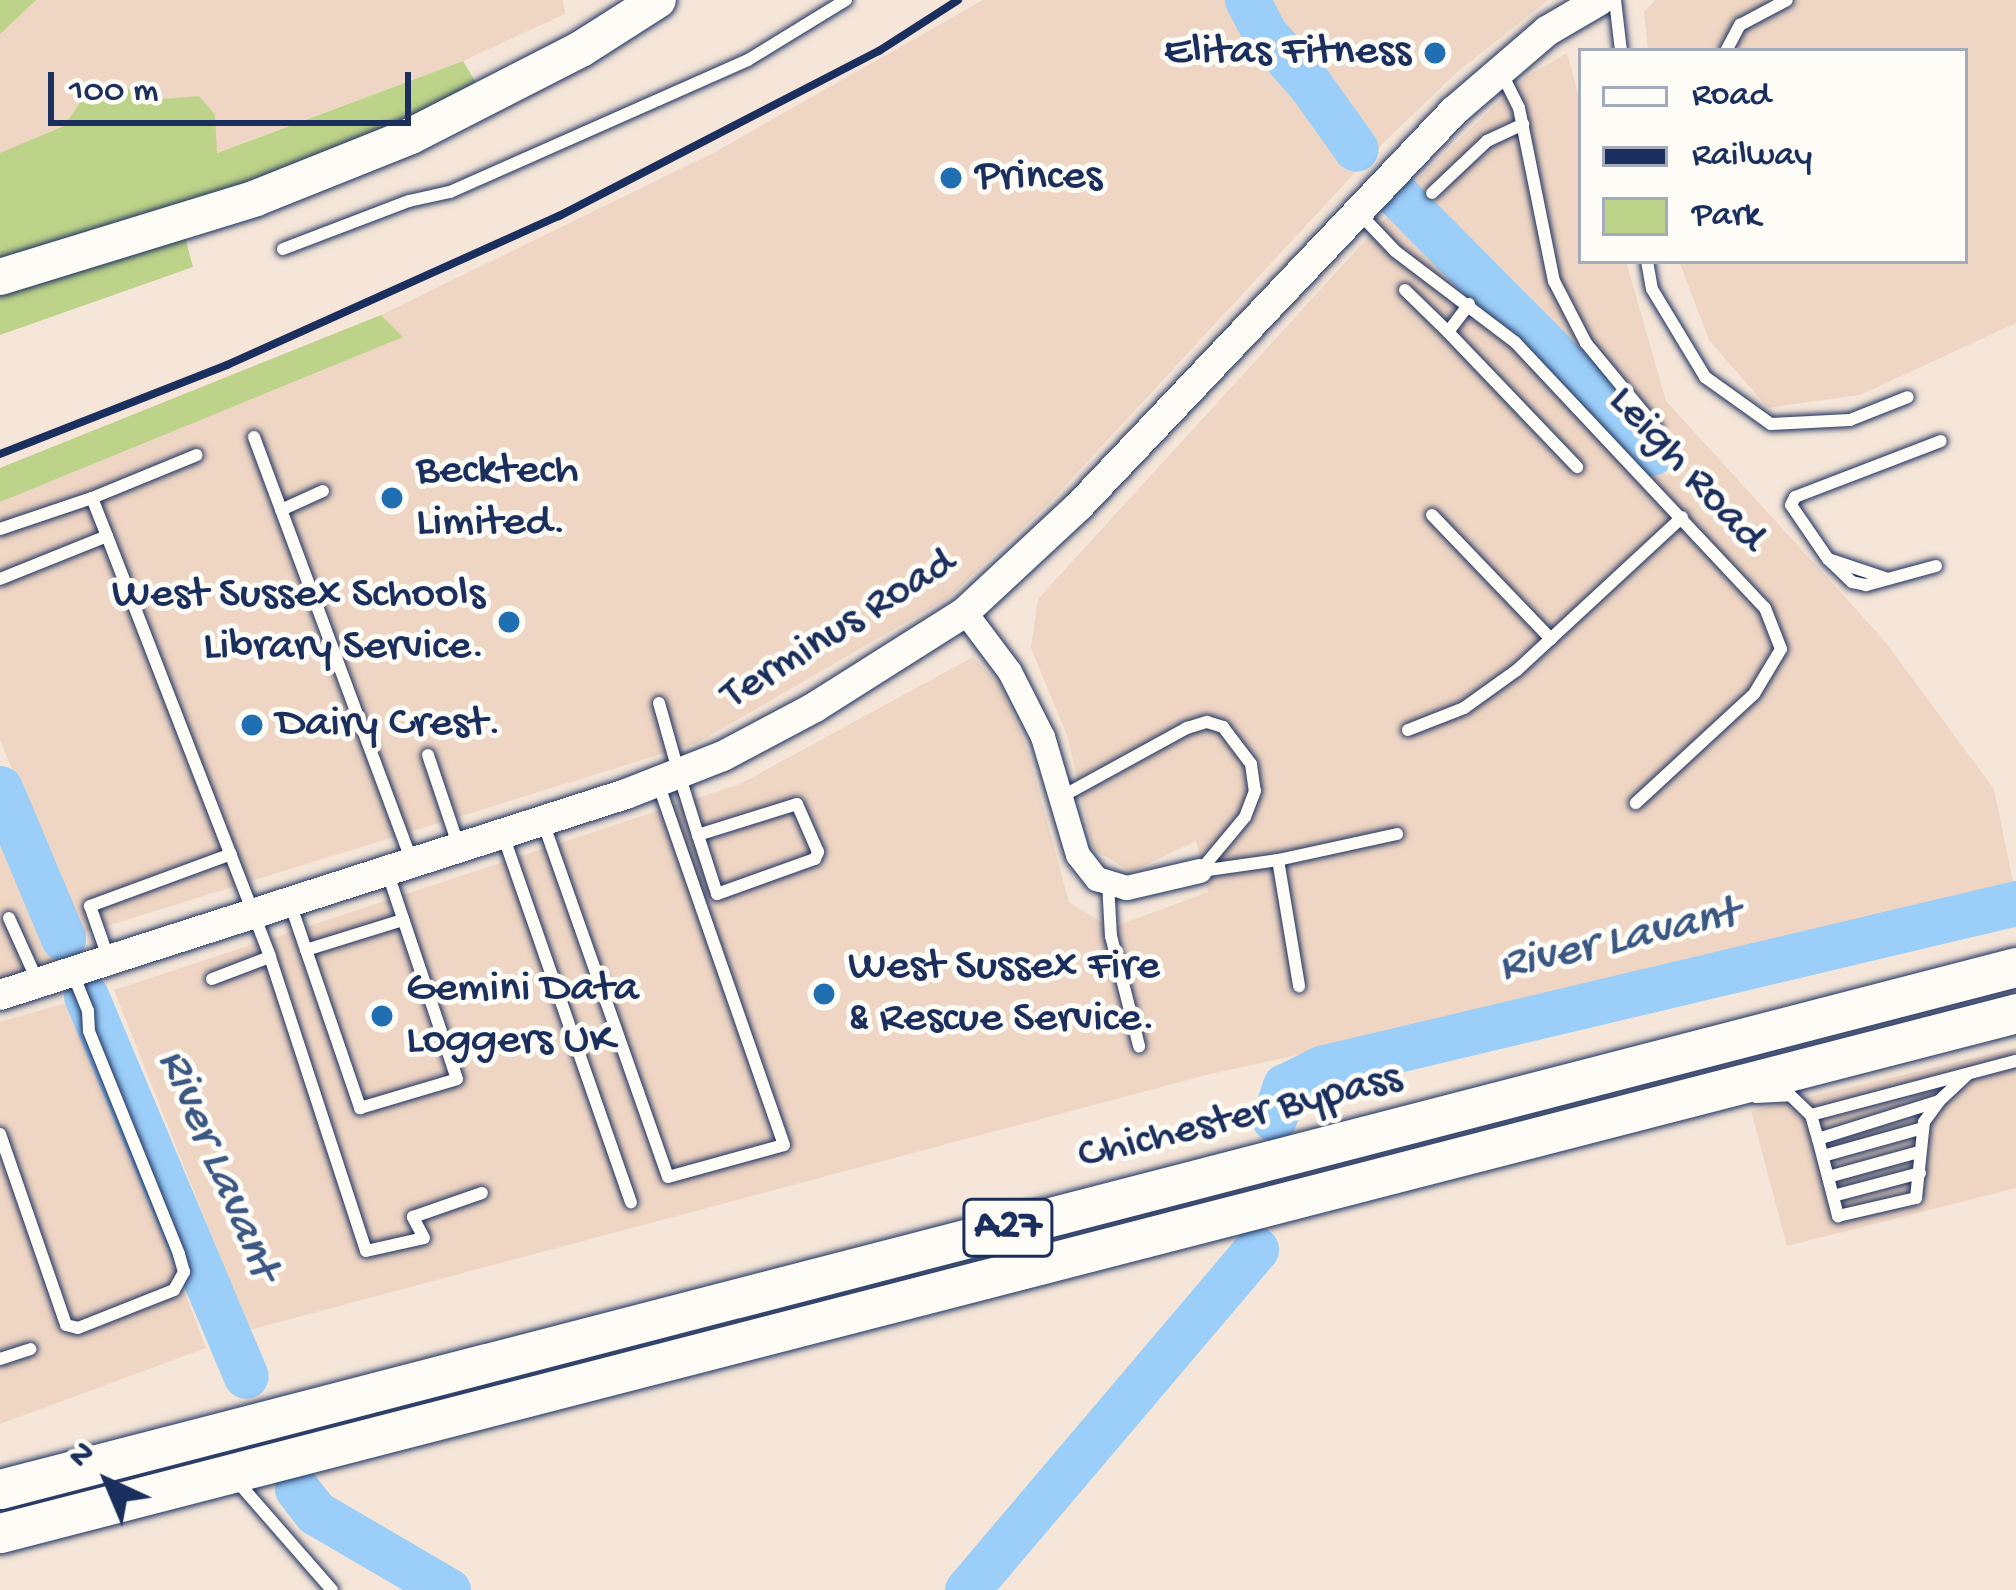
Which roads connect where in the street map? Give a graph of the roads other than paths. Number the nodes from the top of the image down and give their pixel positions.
1 (658, 0) edge
2 (846, 0) edge
3 (1600, 0) edge
4 (1615, 0) edge
5 (1787, 0) edge
6 (1621, 48) edge
7 (1728, 48) edge
8 (1500, 71) junction
9 (1523, 124) junction
10 (1432, 194) dead end
11 (1360, 213) junction
12 (283, 249) dead end
13 (1648, 264) edge
14 (0, 277) edge
15 (1406, 290) dead end
16 (1469, 304) junction
17 (1448, 332) junction
18 (1908, 397) dead end
19 (1656, 428) dead end
20 (254, 437) dead end
21 (1941, 441) dead end
22 (197, 455) dead end
23 (1577, 467) dead end
24 (323, 491) dead end
25 (92, 498) junction
26 (281, 510) junction
27 (1432, 515) dead end
28 (1682, 517) junction
29 (0, 529) edge
30 (107, 536) junction
31 (1936, 566) dead end
32 (0, 579) edge
33 (965, 613) junction
34 (1551, 639) junction
35 (659, 703) dead end
36 (1408, 730) dead end
37 (428, 755) dead end
38 (668, 778) junction
39 (1061, 797) junction
40 (1636, 803) dead end
41 (543, 821) junction
42 (502, 834) junction
43 (1397, 834) dead end
44 (698, 835) junction
45 (460, 848) junction
46 (231, 854) junction
47 (1278, 860) junction
48 (399, 867) junction
49 (1200, 871) junction
50 (1108, 883) junction
51 (290, 902) junction
52 (254, 913) junction
53 (8, 918) dead end
54 (403, 920) junction
55 (306, 950) junction
56 (270, 957) junction
57 (109, 958) junction
58 (2016, 967) edge
59 (72, 970) junction
60 (212, 979) dead end
61 (38, 981) junction
62 (1299, 986) dead end
63 (0, 994) edge
64 (2016, 1013) edge
65 (1139, 1046) dead end
66 (2016, 1061) edge
67 (1969, 1073) junction
68 (1939, 1101) junction
69 (1664, 1102) junction
70 (1811, 1115) junction
71 (1923, 1128) junction
72 (0, 1134) edge
73 (1818, 1138) junction
74 (1919, 1152) junction
75 (1823, 1156) junction
76 (1920, 1172) junction
77 (1828, 1177) junction
78 (482, 1193) dead end
79 (1833, 1196) junction
80 (631, 1202) dead end
81 (30, 1349) dead end
82 (0, 1359) edge
83 (231, 1474) junction
84 (0, 1489) edge
85 (0, 1533) edge
86 (332, 1590) edge

1 - 14 main road
2 - 12 lane
3 - 8 street, Terminus Road
4 - 6 lane
5 - 7 lane
8 - 9 lane
8 - 11 street, Terminus Road
9 - 10 lane
9 - 19 lane
11 - 16 lane, Leigh Road
11 - 33 street, Terminus Road
13 - 18 lane
15 - 17 lane
16 - 17 lane
16 - 28 lane, Leigh Road
17 - 23 lane
20 - 26 lane
21 - 31 lane
22 - 25 lane
24 - 26 lane
25 - 29 lane
25 - 30 lane
26 - 48 lane
27 - 34 lane
28 - 34 lane
28 - 40 lane, Leigh Road
30 - 32 lane
30 - 46 lane
33 - 38 street, Terminus Road
33 - 39 street
34 - 36 lane
35 - 38 lane
37 - 45 lane
38 - 41 street, Terminus Road
38 - 41 lane
38 - 44 lane
39 - 49 lane
39 - 50 street
41 - 42 street, Terminus Road
42 - 45 street, Terminus Road
42 - 80 lane
43 - 47 lane
44 - 44 lane
45 - 48 street, Terminus Road
46 - 52 lane
46 - 57 lane
47 - 49 lane
47 - 62 lane
48 - 51 street, Terminus Road
48 - 54 lane
49 - 50 street
50 - 65 lane
51 - 52 street, Terminus Road
51 - 55 lane
52 - 56 lane
52 - 57 street, Terminus Road
53 - 61 lane
54 - 55 lane
54 - 55 lane
56 - 60 lane
56 - 78 lane
57 - 59 street, Terminus Road
58 - 84 highway, Chichester Bypass / A27
59 - 61 street, Terminus Road
59 - 72 lane
61 - 63 street, Terminus Road
64 - 69 highway, Chichester Bypass / A27
66 - 67 lane
67 - 68 lane
67 - 70 lane
68 - 71 lane
68 - 73 lane
69 - 70 lane
69 - 83 highway, Chichester Bypass / A27
70 - 73 lane
71 - 74 lane
71 - 75 lane
73 - 75 lane
74 - 76 lane
74 - 77 lane
75 - 77 lane
76 - 79 lane
76 - 79 lane
77 - 79 lane
81 - 82 lane
83 - 85 highway, Chichester Bypass / A27
83 - 86 lane

